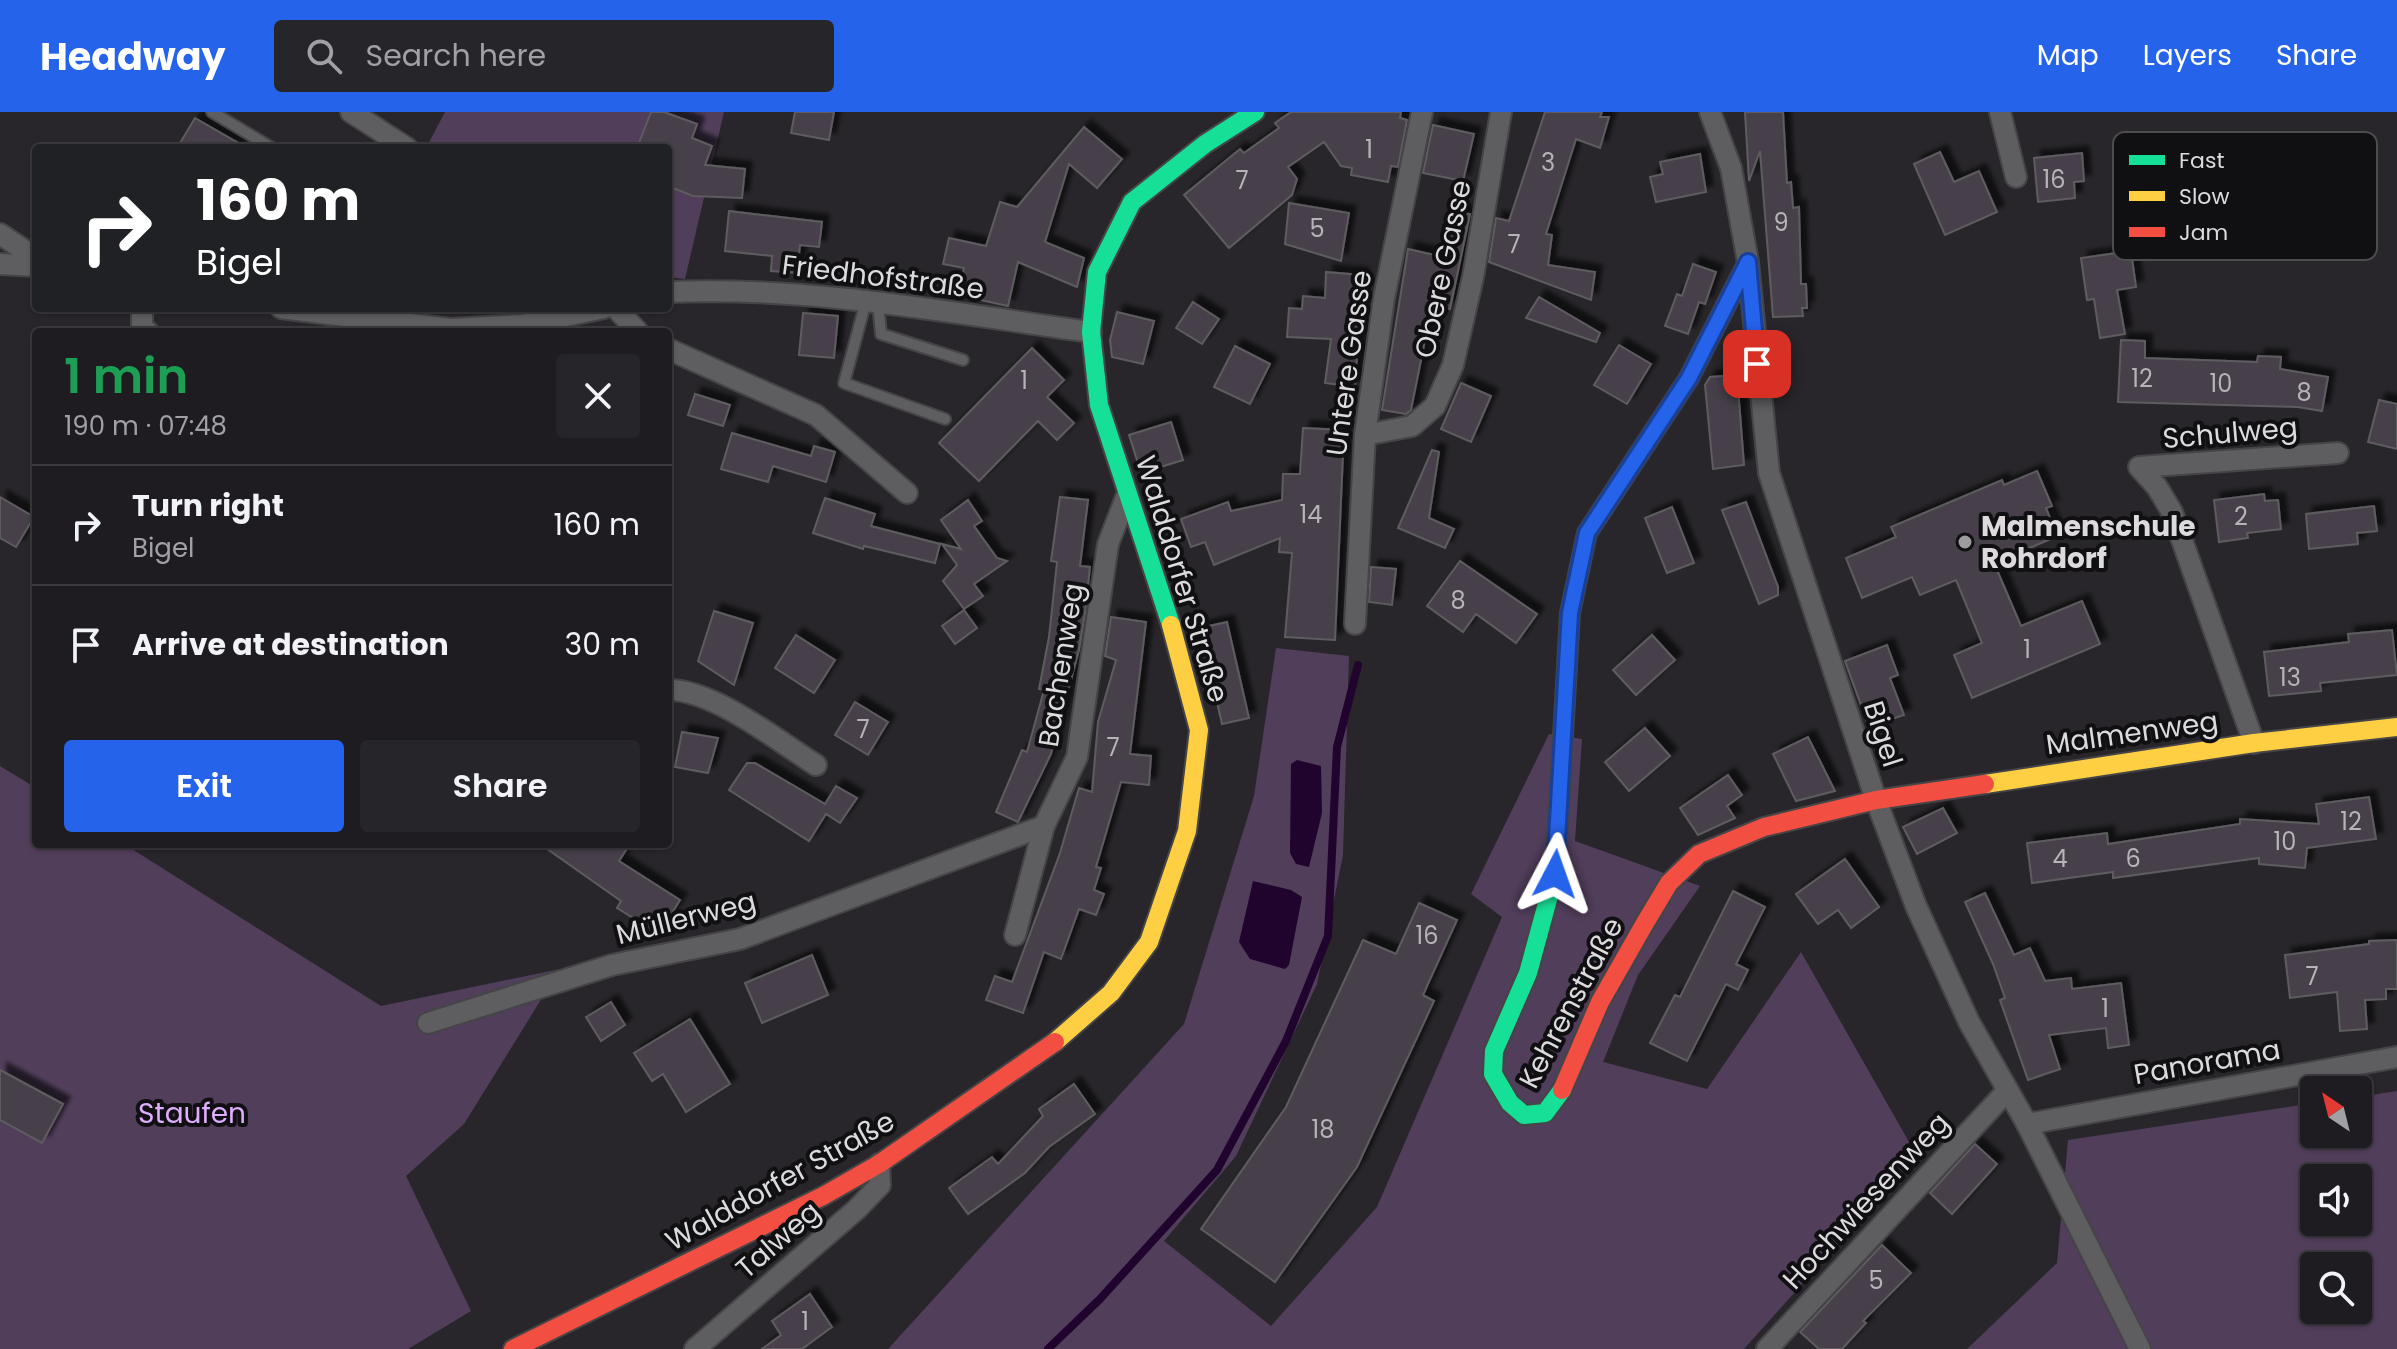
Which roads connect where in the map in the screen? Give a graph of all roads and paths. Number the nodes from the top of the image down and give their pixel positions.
1 (212, 112) edge
2 (351, 112) edge
3 (1255, 112) edge
4 (1422, 112) edge
5 (1501, 112) edge
6 (1710, 112) edge
7 (2000, 112) edge
8 (265, 144) edge
9 (401, 144) edge
10 (2016, 177) dead end
11 (0, 234) edge
12 (32, 255) edge
13 (1748, 262) junction
14 (0, 264) edge
15 (32, 266) edge
16 (672, 292) edge
17 (872, 302) junction
18 (318, 312) edge
19 (531, 312) edge
20 (586, 312) edge
21 (620, 312) edge
22 (544, 321) junction
23 (442, 328) edge
24 (462, 328) edge
25 (634, 328) edge
26 (1091, 332) junction
27 (672, 351) edge
28 (963, 360) dead end
29 (945, 419) dead end
30 (1365, 435) junction
31 (2338, 453) dead end
32 (907, 493) dead end
33 (1127, 495) junction
34 (1355, 624) dead end
35 (672, 690) edge
36 (2397, 727) edge
37 (2254, 743) junction
38 (816, 765) dead end
39 (1876, 800) junction
40 (1044, 826) junction
41 (1015, 935) dead end
42 (428, 1023) dead end
43 (2397, 1057) edge
44 (2007, 1091) junction
45 (2027, 1124) junction
46 (879, 1164) junction
47 (2136, 1340) edge
48 (513, 1349) edge
49 (695, 1349) edge
50 (1767, 1349) edge

1 - 8 lane
2 - 9 street
3 - 26 street, Walddorfer Straße
4 - 30 street, Untere Gasse
5 - 30 street, Obere Gasse
6 - 13 street, Bigel
7 - 10 street
11 - 12 street
13 - 39 street, Bigel
13 - 39 street, Kehrenstraße
14 - 15 street
16 - 17 street, Friedhofstraße
17 - 26 street, Friedhofstraße
17 - 28 lane
17 - 29 lane
18 - 23 street
19 - 22 lane
20 - 22 street
21 - 25 street
22 - 24 street
26 - 33 street, Walddorfer Straße
27 - 32 street
30 - 34 street, Untere Gasse
31 - 37 street, Schulweg
33 - 40 street, Bachenweg
33 - 46 street, Walddorfer Straße
35 - 38 street
36 - 37 street, Malmenweg
37 - 39 street, Malmenweg
39 - 44 street, Bigel
40 - 41 street, Bachenweg
40 - 42 street, Müllerweg
43 - 45 street, Panorama
44 - 45 street, Bigel
44 - 50 street, Hochwiesenweg
45 - 47 street, Bigel
46 - 48 street, Walddorfer Straße
46 - 49 street, Talweg

